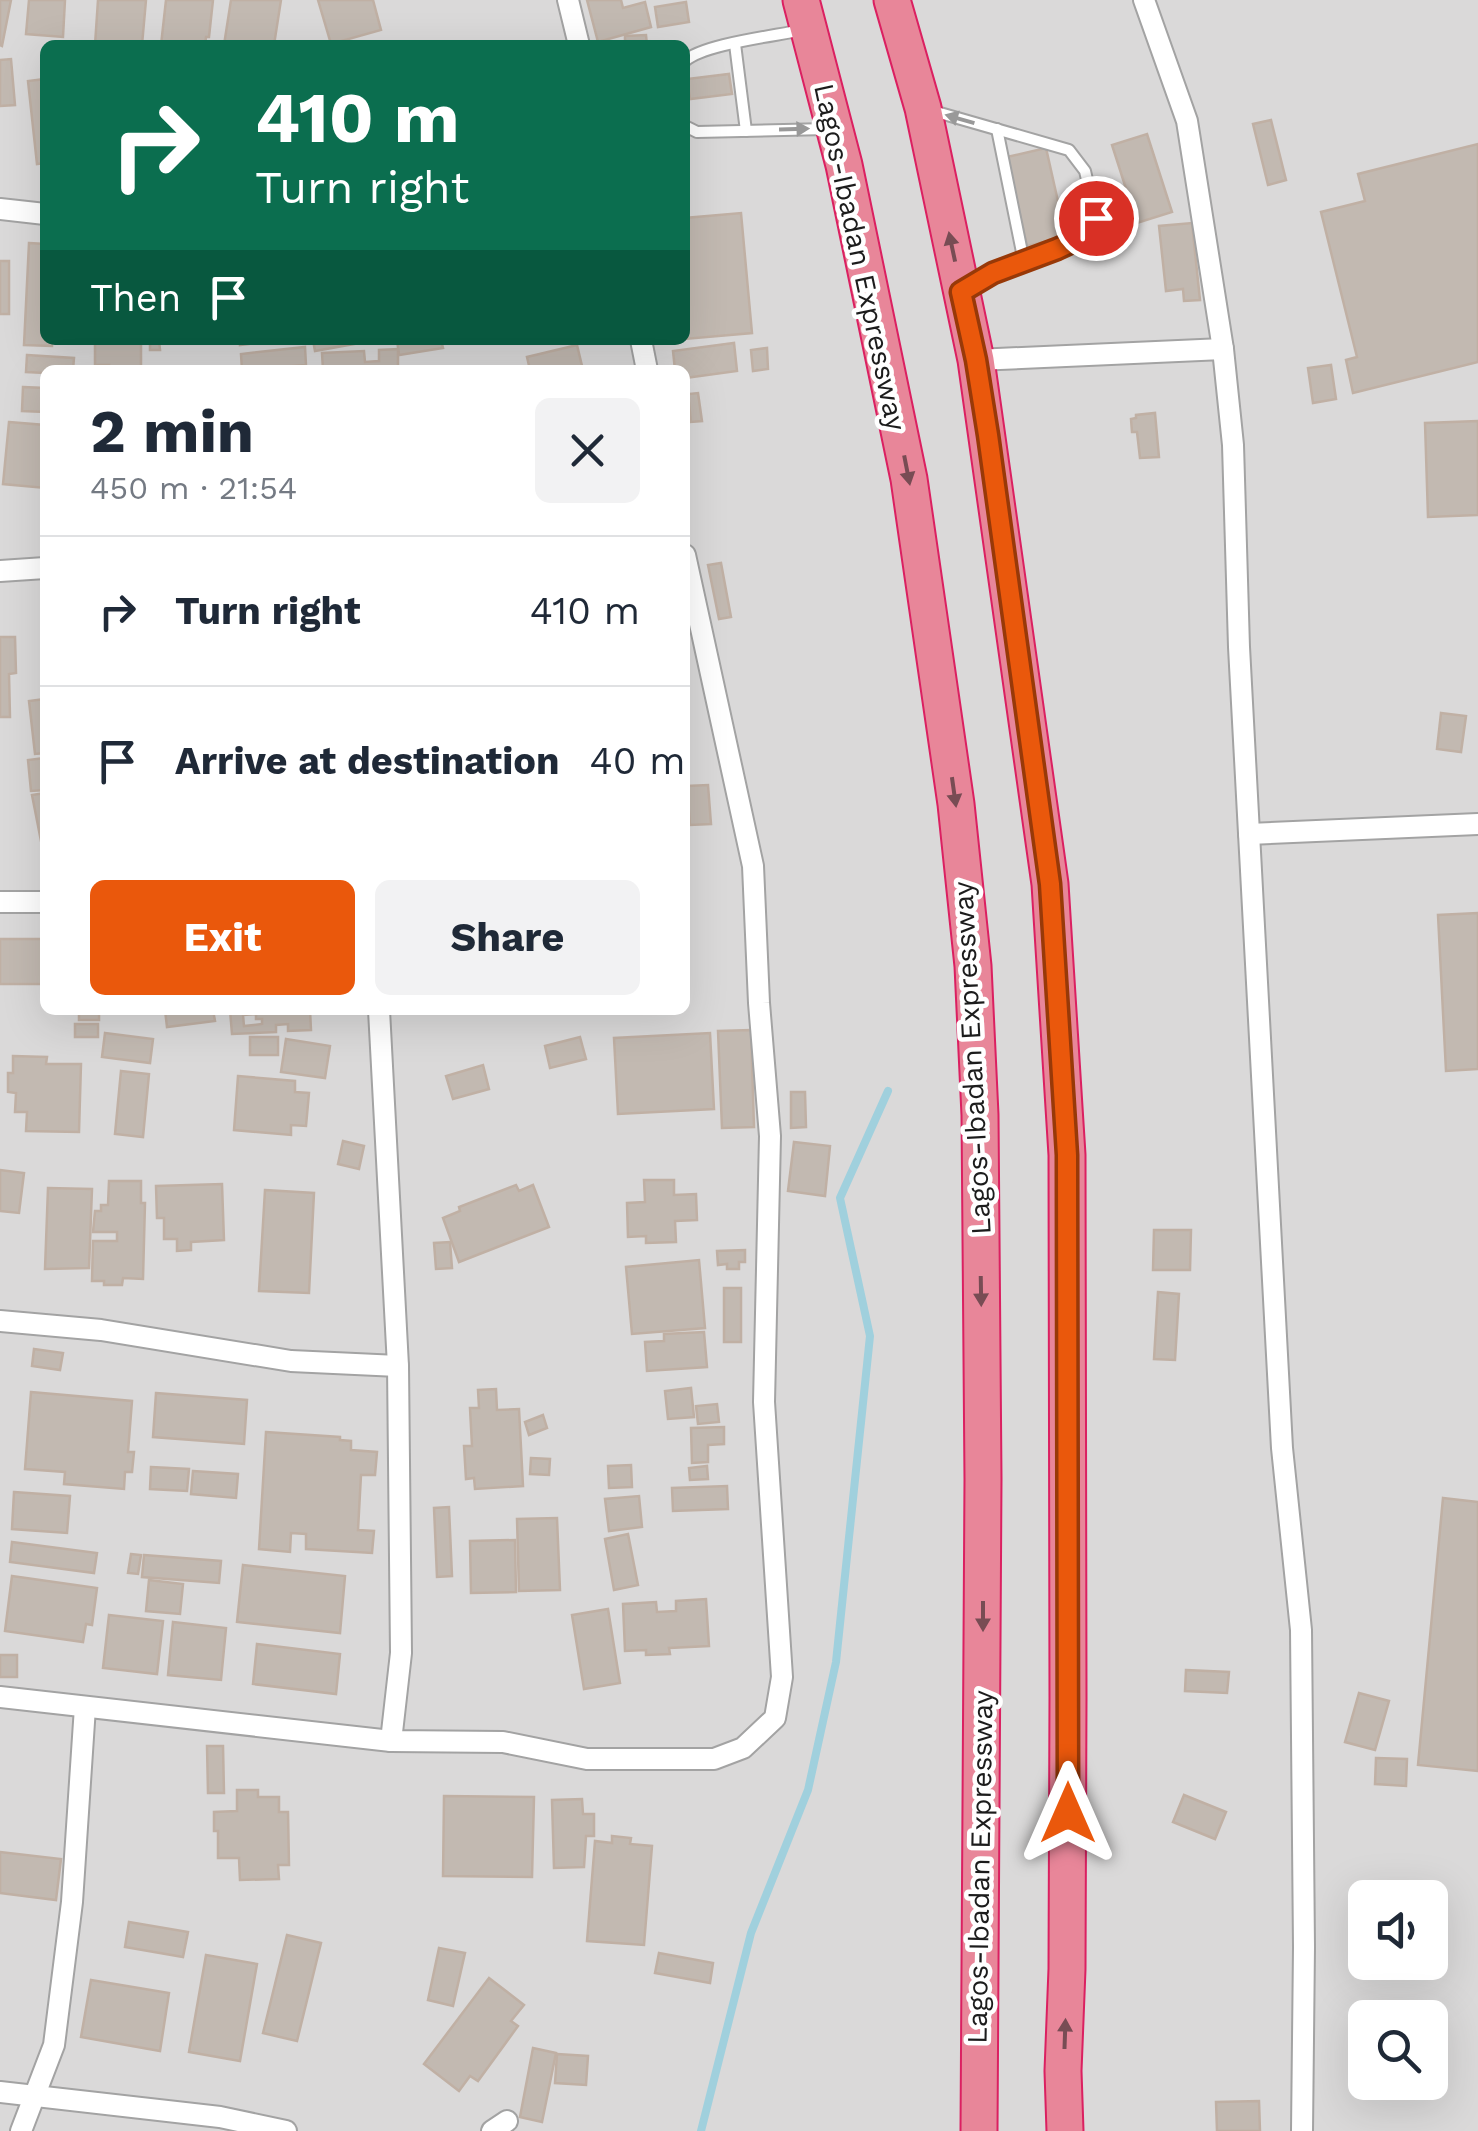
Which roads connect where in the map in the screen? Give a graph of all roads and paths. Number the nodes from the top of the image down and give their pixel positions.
1 (568, 0) edge
2 (892, 0) edge
3 (1144, 0) edge
4 (804, 14) edge
5 (578, 40) edge
6 (735, 44) junction
7 (690, 56) edge
8 (923, 108) junction
9 (690, 128) edge
10 (834, 128) junction
11 (997, 129) junction
12 (746, 131) junction
13 (0, 209) edge
14 (40, 213) edge
15 (1024, 262) junction
16 (961, 292) junction
17 (1223, 349) junction
18 (976, 360) junction
19 (40, 568) edge
20 (0, 571) edge
21 (690, 578) edge
22 (1478, 824) edge
23 (1249, 834) junction
24 (0, 902) edge
25 (40, 902) edge
26 (379, 1015) edge
27 (0, 1321) edge
28 (398, 1366) junction
29 (0, 1697) edge
30 (85, 1707) junction
31 (391, 1741) junction
32 (0, 2092) edge
33 (36, 2097) junction
34 (20, 2131) edge
35 (286, 2131) edge
36 (979, 2131) edge
37 (1065, 2131) edge
38 (1302, 2131) edge

1 - 5 street
2 - 8 highway
3 - 17 street
4 - 6 lane
4 - 10 highway, Lagos-Ibadan Expressway
6 - 7 lane
6 - 12 lane
11 -> 8 lane
16 -> 8 highway
9 - 12 lane
12 -> 10 lane
10 -> 36 highway, Lagos-Ibadan Expressway
11 - 15 lane
11 - 15 lane
13 - 14 street
15 - 16 lane
16 - 18 highway
17 - 18 street
17 - 23 street
37 -> 18 highway
19 - 20 street
21 - 31 street
22 - 23 street
23 - 38 street
24 - 25 street
26 - 28 street
27 - 28 street
28 - 31 street
29 - 30 street
30 - 31 street
30 - 33 street
32 - 33 street
33 - 34 street
33 - 35 street

